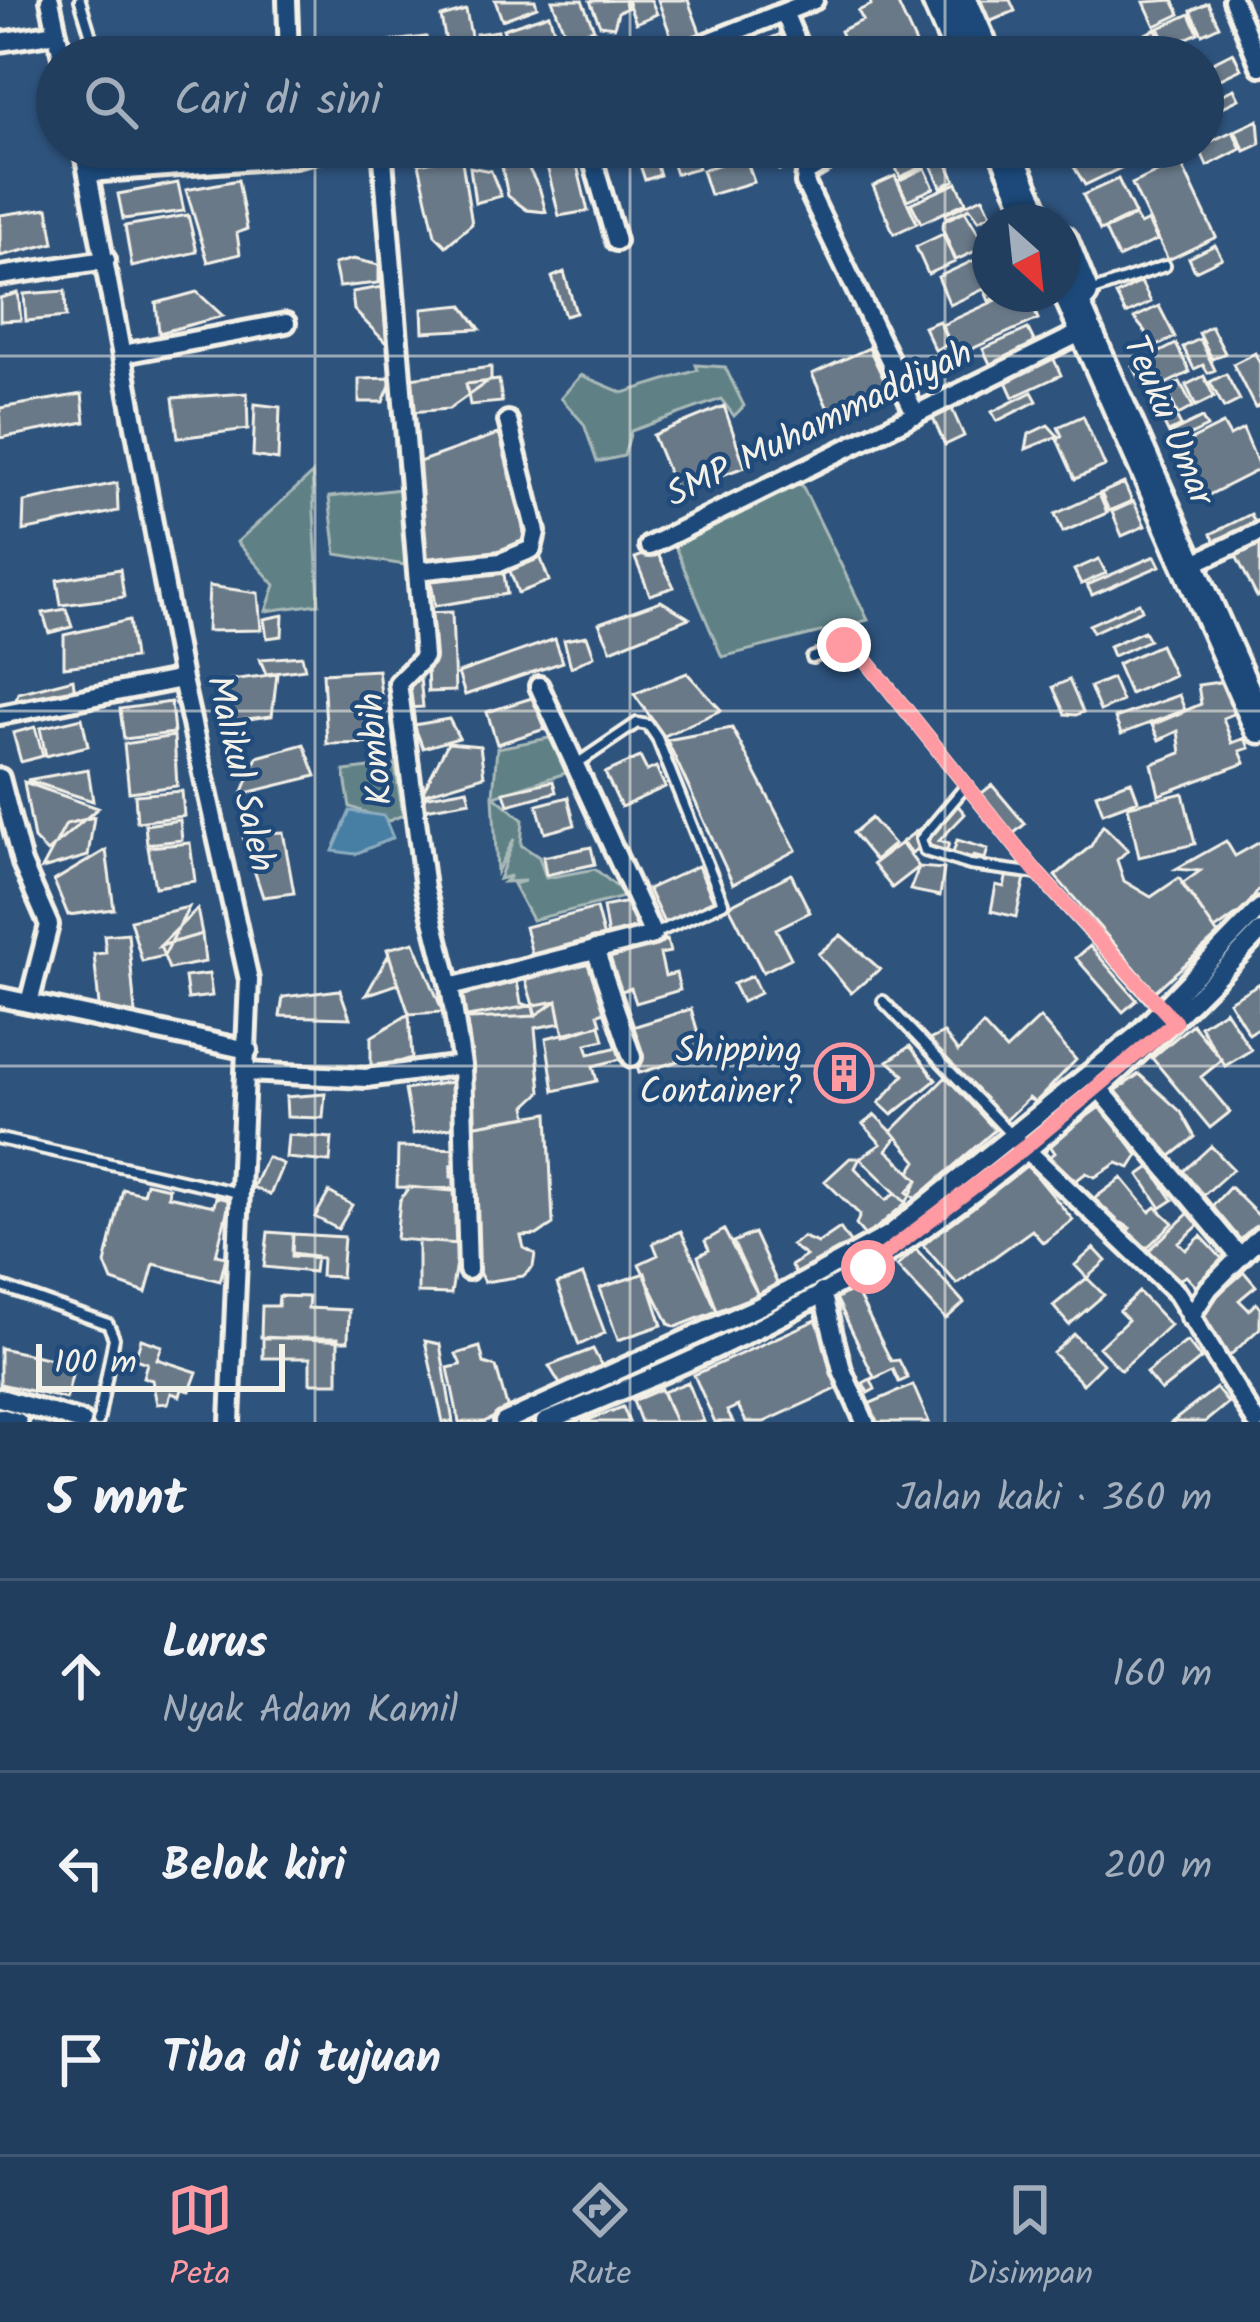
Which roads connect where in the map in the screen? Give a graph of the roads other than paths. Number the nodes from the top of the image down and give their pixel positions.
1 (50, 0) edge
2 (80, 0) edge
3 (286, 0) edge
4 (814, 0) edge
5 (938, 0) edge
6 (961, 0) edge
7 (1233, 0) edge
8 (784, 12) junction
9 (56, 32) junction
10 (57, 36) edge
11 (91, 36) edge
12 (288, 36) edge
13 (724, 36) edge
14 (794, 36) edge
15 (954, 36) edge
16 (977, 36) edge
17 (0, 42) edge
18 (1260, 66) edge
19 (88, 168) edge
20 (138, 168) edge
21 (384, 168) edge
22 (595, 168) edge
23 (814, 168) edge
24 (1013, 168) edge
25 (1032, 168) edge
26 (89, 173) junction
27 (1029, 204) edge
28 (1047, 204) edge
29 (616, 242) dead end
30 (106, 260) junction
31 (1165, 266) dead end
32 (0, 276) edge
33 (1080, 284) edge
34 (1080, 303) edge
35 (1080, 311) edge
36 (286, 323) dead end
37 (1086, 330) junction
38 (123, 354) junction
39 (916, 415) junction
40 (508, 422) dead end
41 (1260, 532) edge
42 (649, 546) dead end
43 (1201, 560) junction
44 (417, 571) junction
45 (812, 658) dead end
46 (182, 679) junction
47 (539, 686) dead end
48 (1260, 690) edge
49 (0, 715) edge
50 (1260, 727) edge
51 (573, 766) junction
52 (0, 778) edge
53 (965, 787) junction
54 (1038, 874) junction
55 (1260, 908) edge
56 (1260, 932) edge
57 (653, 935) junction
58 (595, 949) junction
59 (450, 987) junction
60 (0, 997) edge
61 (883, 1001) dead end
62 (29, 1003) junction
63 (1169, 1017) junction
64 (248, 1050) junction
65 (632, 1057) dead end
66 (462, 1065) junction
67 (246, 1072) junction
68 (1097, 1086) junction
69 (0, 1139) edge
70 (1018, 1142) junction
71 (240, 1193) junction
72 (1260, 1237) edge
73 (1240, 1257) junction
74 (468, 1270) dead end
75 (0, 1286) edge
76 (822, 1292) junction
77 (1190, 1316) junction
78 (0, 1398) edge
79 (566, 1412) edge
80 (0, 1417) edge
81 (18, 1422) edge
82 (82, 1422) edge
83 (98, 1422) edge
84 (230, 1422) edge
85 (504, 1422) edge
86 (545, 1422) edge
87 (865, 1422) edge
88 (1256, 1422) edge

1 - 9 street
2 - 11 lane
3 - 12 street
4 - 8 street
5 - 15 highway
6 - 16 highway
7 - 18 street
8 - 13 street
8 - 14 street
9 - 10 street
9 - 17 street
19 - 26 street, Malikul Saleh
20 - 26 street
21 - 44 street, Kombih
22 - 29 street
23 - 39 street
24 - 27 highway
25 - 28 highway
26 - 30 street, Malikul Saleh
30 - 32 street
30 - 38 street, Malikul Saleh
31 - 33 lane
34 - 43 highway
35 - 37 highway, Teuku Umar
36 - 38 street
37 - 39 street, SMP Muhammaddiyah
37 - 50 highway, Teuku Umar
38 - 46 street, Malikul Saleh
39 - 42 street, SMP Muhammaddiyah
40 - 44 street
41 - 43 street
43 - 48 highway
44 - 59 street, Kombih
45 - 53 lane
46 - 49 street
46 - 64 street, Malikul Saleh
47 - 51 street
51 - 57 street
51 - 57 lane
52 - 62 street
53 - 54 lane
53 - 54 lane
54 - 63 lane
55 - 63 street
56 - 63 street
57 - 58 street
58 - 59 street
58 - 65 street
59 - 66 street, Kombih
60 - 62 street
61 - 70 lane
62 - 64 street
63 - 68 street
63 - 70 street
64 - 67 street, Malikul Saleh
66 - 67 street
66 - 74 street, Kombih
67 - 71 street, Malikul Saleh
68 - 70 street
68 - 73 street
69 - 71 lane
70 - 76 street
70 - 77 street
70 - 79 street
71 - 84 street, Malikul Saleh
72 - 73 street
73 - 77 street
75 - 83 lane
76 - 79 street
76 - 87 street
77 - 88 street
78 - 82 street
79 - 85 street
79 - 86 street
80 - 81 street

